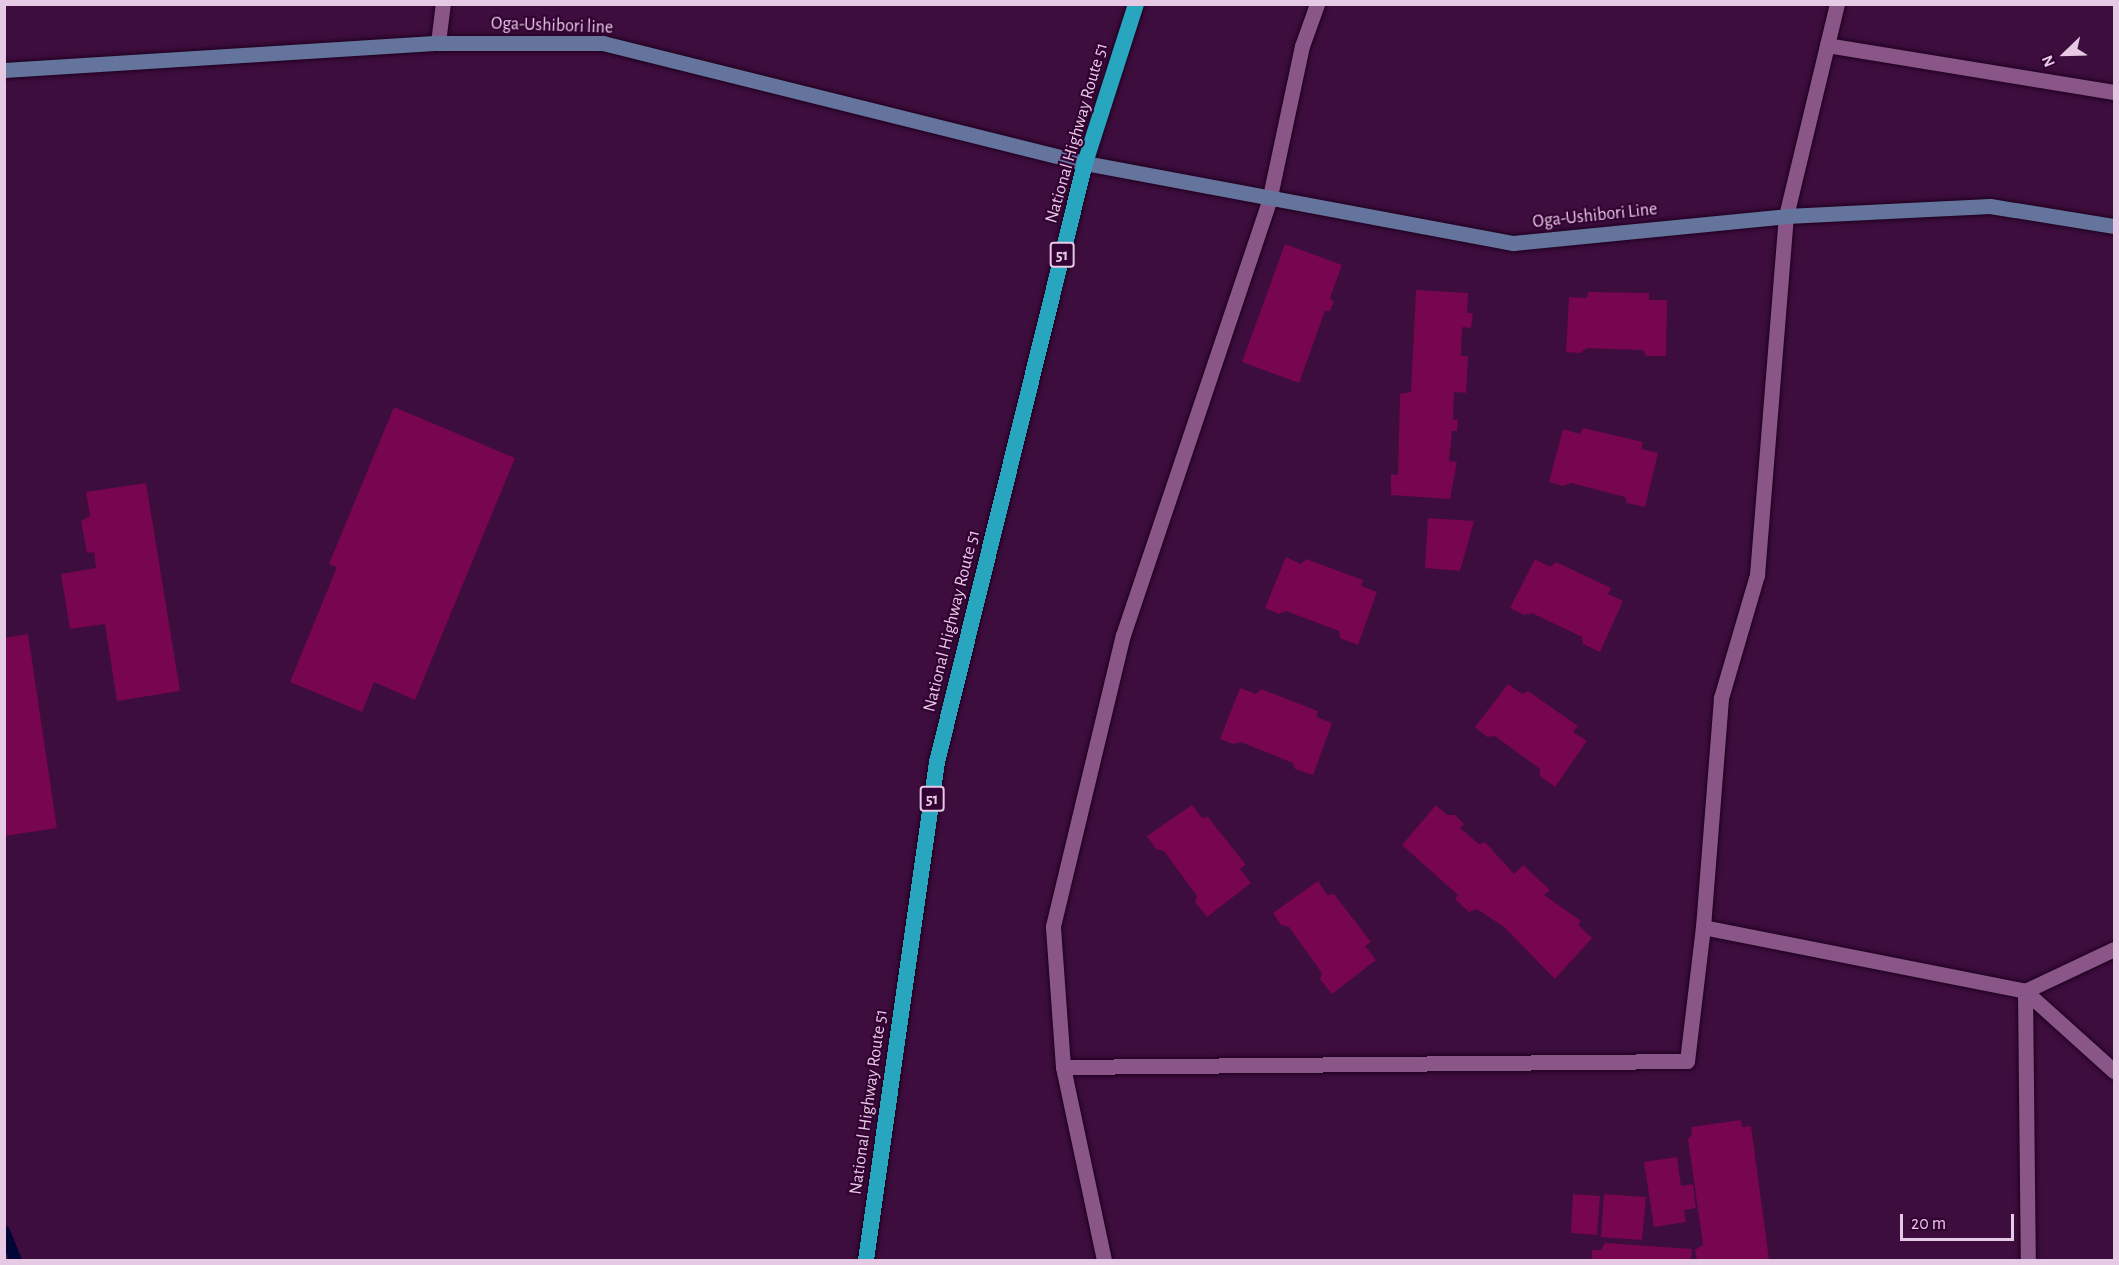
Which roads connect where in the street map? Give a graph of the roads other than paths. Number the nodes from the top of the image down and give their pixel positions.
1 (443, 4) edge
2 (1136, 4) edge
3 (1317, 4) edge
4 (1837, 4) edge
5 (438, 43) junction
6 (1827, 45) junction
7 (4, 70) edge
8 (2115, 92) edge
9 (1084, 164) junction
10 (1269, 201) junction
11 (1786, 216) junction
12 (2115, 226) edge
13 (1703, 927) junction
14 (2115, 949) edge
15 (2025, 991) junction
16 (1063, 1067) junction
17 (2115, 1071) edge
18 (866, 1260) edge
19 (1104, 1260) edge
20 (2028, 1260) edge

1 - 5 street
2 - 9 highway, National Highway Route 51 / 51
3 - 10 street
4 - 6 street
5 - 7 main road, Oga-Ushibori line
5 - 9 main road, Oga-Ushibori line
6 - 8 street
6 - 11 street
9 - 10 main road, Oga-Ushibori Line
9 - 18 highway, National Highway Route 51 / 51
10 - 11 main road, Oga-Ushibori Line
10 - 16 street
11 - 12 main road, Oga-Ushibori Line
11 - 13 street
13 - 15 street
13 - 16 street
14 - 15 street
15 - 17 street
15 - 20 street
16 - 19 street

